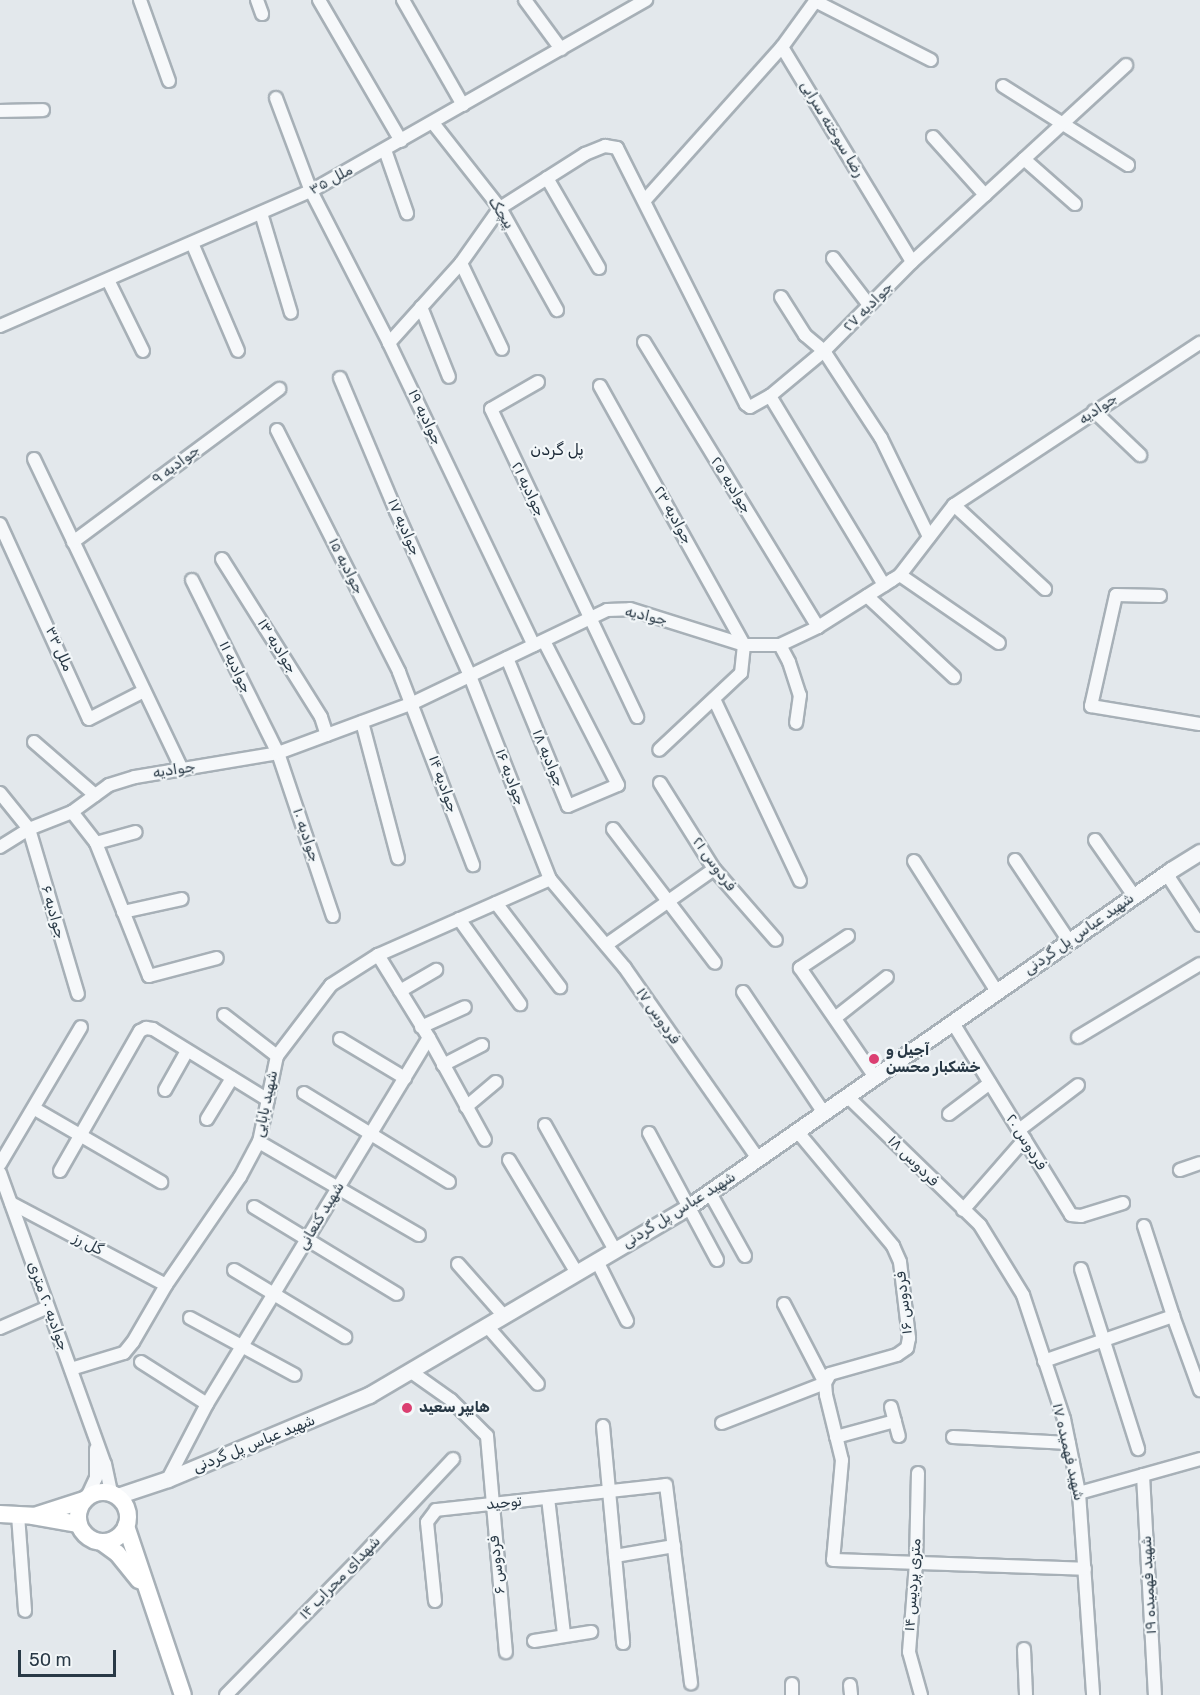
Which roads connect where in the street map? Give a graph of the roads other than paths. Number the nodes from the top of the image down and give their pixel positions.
1 (140, 0) edge
2 (256, 0) edge
3 (319, 0) edge
4 (403, 0) edge
5 (525, 0) edge
6 (816, 1) edge
7 (637, 2) edge
8 (262, 14) dead end
9 (782, 47) junction
10 (561, 49) junction
11 (931, 60) dead end
12 (1126, 65) dead end
13 (169, 81) dead end
14 (1004, 86) dead end
15 (276, 98) dead end
16 (463, 105) junction
17 (43, 110) dead end
18 (0, 111) edge
19 (433, 123) junction
20 (1061, 125) junction
21 (933, 137) dead end
22 (401, 141) junction
23 (385, 150) junction
24 (1024, 159) junction
25 (1128, 165) dead end
26 (547, 178) junction
27 (311, 191) junction
28 (985, 195) junction
29 (645, 200) junction
30 (1075, 204) dead end
31 (500, 208) junction
32 (261, 213) junction
33 (407, 213) dead end
34 (192, 243) junction
35 (833, 258) dead end
36 (912, 261) junction
37 (461, 263) junction
38 (599, 268) dead end
39 (108, 280) junction
40 (781, 297) dead end
41 (869, 305) junction
42 (421, 307) junction
43 (558, 310) dead end
44 (291, 313) dead end
45 (0, 326) edge
46 (644, 342) dead end
47 (389, 343) junction
48 (1200, 343) edge
49 (502, 349) dead end
50 (142, 351) dead end
51 (238, 351) dead end
52 (824, 351) junction
53 (449, 377) dead end
54 (340, 378) dead end
55 (538, 382) dead end
56 (600, 386) dead end
57 (279, 389) dead end
58 (770, 396) junction
59 (1094, 411) junction
60 (277, 430) dead end
61 (1140, 455) dead end
62 (34, 459) dead end
63 (954, 505) junction
64 (0, 524) edge
65 (929, 537) junction
66 (73, 542) junction
67 (222, 559) dead end
68 (900, 574) junction
69 (192, 580) dead end
70 (884, 585) junction
71 (1045, 589) dead end
72 (867, 596) junction
73 (1160, 596) dead end
74 (590, 618) junction
75 (819, 627) junction
76 (539, 643) junction
77 (999, 643) dead end
78 (744, 645) junction
79 (780, 645) junction
80 (507, 658) junction
81 (470, 676) junction
82 (954, 677) dead end
83 (144, 691) junction
84 (714, 699) junction
85 (413, 703) junction
86 (637, 717) dead end
87 (362, 722) junction
88 (796, 723) dead end
89 (1200, 724) edge
90 (327, 735) junction
91 (34, 742) dead end
92 (659, 750) dead end
93 (278, 753) junction
94 (182, 769) junction
95 (660, 783) dead end
96 (618, 784) joint
97 (0, 793) edge
98 (95, 795) junction
99 (72, 813) junction
100 (29, 829) junction
101 (613, 830) dead end
102 (136, 832) dead end
103 (1095, 840) dead end
104 (96, 843) junction
105 (0, 847) edge
106 (1200, 852) edge
107 (398, 858) dead end
108 (1015, 860) dead end
109 (914, 861) dead end
110 (473, 865) dead end
111 (714, 869) junction
112 (1166, 873) junction
113 (550, 879) junction
114 (800, 881) dead end
115 (1134, 896) junction
116 (182, 899) dead end
117 (666, 902) junction
118 (496, 903) junction
119 (123, 912) junction
120 (333, 916) dead end
121 (459, 919) junction
122 (1200, 925) edge
123 (848, 936) dead end
124 (776, 940) dead end
125 (1069, 941) junction
126 (606, 945) junction
127 (378, 955) junction
128 (217, 958) dead end
129 (716, 963) dead end
130 (1200, 964) edge
131 (436, 970) dead end
132 (887, 977) dead end
133 (560, 987) dead end
134 (400, 991) junction
135 (743, 992) dead end
136 (997, 992) junction
137 (78, 994) dead end
138 (520, 1004) dead end
139 (465, 1007) dead end
140 (224, 1015) dead end
141 (835, 1018) junction
142 (953, 1023) junction
143 (421, 1026) junction
144 (81, 1028) dead end
145 (1078, 1037) dead end
146 (429, 1038) junction
147 (340, 1039) dead end
148 (482, 1045) dead end
149 (187, 1051) junction
150 (277, 1056) junction
151 (443, 1065) junction
152 (875, 1077) junction
153 (232, 1078) junction
154 (405, 1078) junction
155 (496, 1082) dead end
156 (990, 1083) junction
157 (1078, 1085) dead end
158 (165, 1090) dead end
159 (303, 1093) dead end
160 (847, 1096) junction
161 (268, 1100) junction
162 (466, 1107) junction
163 (35, 1109) junction
164 (824, 1113) junction
165 (949, 1114) dead end
166 (207, 1119) dead end
167 (544, 1125) dead end
168 (797, 1131) junction
169 (649, 1133) dead end
170 (1022, 1134) junction
171 (370, 1135) junction
172 (81, 1136) junction
173 (485, 1140) dead end
174 (259, 1142) junction
175 (758, 1159) junction
176 (509, 1160) dead end
177 (1200, 1163) edge
178 (0, 1164) edge
179 (1180, 1170) dead end
180 (60, 1171) dead end
181 (0, 1173) edge
182 (161, 1182) dead end
183 (449, 1182) dead end
184 (339, 1187) junction
185 (710, 1192) junction
186 (10, 1203) junction
187 (1123, 1203) dead end
188 (254, 1207) dead end
189 (688, 1207) junction
190 (963, 1210) junction
191 (980, 1225) joint
192 (1144, 1226) dead end
193 (419, 1235) dead end
194 (307, 1239) junction
195 (615, 1250) junction
196 (745, 1256) dead end
197 (717, 1260) dead end
198 (597, 1261) junction
199 (458, 1264) dead end
200 (1081, 1269) dead end
201 (234, 1270) dead end
202 (576, 1273) junction
203 (166, 1285) junction
204 (397, 1294) dead end
205 (273, 1295) junction
206 (784, 1304) dead end
207 (48, 1307) junction
208 (504, 1316) junction
209 (1173, 1316) junction
210 (190, 1318) dead end
211 (627, 1321) dead end
212 (487, 1326) junction
213 (0, 1328) edge
214 (345, 1337) dead end
215 (1103, 1340) junction
216 (243, 1345) junction
217 (1044, 1361) junction
218 (141, 1362) dead end
219 (71, 1369) junction
220 (410, 1371) junction
221 (295, 1375) dead end
222 (825, 1383) junction
223 (538, 1384) dead end
224 (1200, 1390) edge
225 (207, 1404) junction
226 (891, 1407) dead end
227 (895, 1421) junction
228 (722, 1423) dead end
229 (603, 1426) dead end
230 (899, 1436) dead end
231 (836, 1437) junction
232 (953, 1437) dead end
233 (96, 1439) junction
234 (1069, 1443) junction
235 (1138, 1449) dead end
236 (453, 1459) dead end
237 (1200, 1459) edge
238 (918, 1473) dead end
239 (1143, 1475) junction
240 (168, 1479) junction
241 (609, 1491) junction
242 (1079, 1492) junction
243 (114, 1495) junction
244 (86, 1498) junction
245 (548, 1498) junction
246 (491, 1505) junction
247 (0, 1514) edge
248 (26, 1515) junction
249 (78, 1524) junction
250 (126, 1526) junction
251 (103, 1543) junction
252 (674, 1546) junction
253 (615, 1556) junction
254 (916, 1563) junction
255 (1085, 1569) junction
256 (145, 1588) junction
257 (435, 1601) dead end
258 (25, 1611) dead end
259 (591, 1632) dead end
260 (564, 1635) junction
261 (534, 1641) dead end
262 (623, 1643) dead end
263 (1024, 1649) dead end
264 (506, 1652) dead end
265 (691, 1683) dead end
266 (183, 1695) edge
267 (226, 1695) edge
268 (921, 1695) edge
269 (1026, 1695) edge
270 (1093, 1695) edge
271 (1155, 1695) edge

1 - 13 street
2 - 8 street
3 - 22 street
4 - 16 street
5 - 10 street
6 - 9 street
6 - 11 street
7 - 10 street, ملل ۳۵
9 - 29 street
9 - 36 street, رضا سوخته سرایی
10 - 16 street, ملل ۳۵
12 - 20 street, جوادیه ۲۷
14 - 20 street
15 - 27 street, جوادیه ۱۹
16 - 19 street, ملل ۳۵
17 - 18 street
19 - 22 street, ملل ۳۵
19 - 31 street, پیچک
20 - 24 street, جوادیه ۲۷
20 - 25 street
21 - 28 street
22 - 23 street, ملل ۳۵
23 - 27 street, ملل ۳۵
23 - 33 street
24 - 28 street, جوادیه ۲۷
24 - 30 street
26 - 29 street
26 - 31 street
26 - 38 street
27 - 32 street, ملل ۳۵
27 - 47 street, جوادیه ۱۹
28 - 36 street, جوادیه ۲۷
29 - 58 street
31 - 37 street
31 - 43 street, پیچک
32 - 34 street, ملل ۳۵
32 - 44 street
34 - 39 street, ملل ۳۵
34 - 51 street
35 - 41 street
36 - 41 street, جوادیه ۲۷
37 - 42 street
37 - 49 street
39 - 45 street, ملل ۳۵
39 - 50 street
40 - 52 street
41 - 52 street, جوادیه ۲۷
42 - 47 street
42 - 53 street
46 - 75 street, جوادیه ۲۵
47 - 76 street, جوادیه ۱۹
48 - 59 street, جوادیه
52 - 58 street, جوادیه ۲۷
52 - 65 street
54 - 81 street, جوادیه ۱۷
55 - 74 street, جوادیه ۲۱
56 - 78 street, جوادیه ۲۳
57 - 66 street, جوادیه ۹
58 - 70 street
59 - 61 street
59 - 63 street, جوادیه
60 - 85 street, جوادیه ۱۵
62 - 66 street
63 - 65 street, جوادیه
63 - 71 street
64 - 83 street, ملل ۳۳
65 - 68 street, جوادیه
66 - 83 street
67 - 90 street, جوادیه ۱۳
68 - 70 street, جوادیه
68 - 77 street
69 - 93 street, جوادیه ۱۱
70 - 72 street, جوادیه
72 - 75 street, جوادیه
72 - 82 street
73 - 89 street
74 - 76 street, جوادیه
74 - 78 street, جوادیه
74 - 86 street
75 - 79 street, جوادیه
76 - 80 street, جوادیه
76 - 96 street, جوادیه ۱۹
78 - 79 street, جوادیه
78 - 84 street
79 - 88 street
80 - 81 street, جوادیه
80 - 96 street, جوادیه ۱۸
81 - 85 street, جوادیه
81 - 113 street, جوادیه ۱۶
83 - 94 street
84 - 92 street
84 - 114 street
85 - 87 street, جوادیه
85 - 110 street, جوادیه ۱۴
87 - 90 street, جوادیه
87 - 107 street
90 - 93 street, جوادیه
91 - 98 street
93 - 94 street, جوادیه
93 - 120 street, جوادیه ۱۰
94 - 98 street, جوادیه
95 - 111 street, فردوس ۲۱
97 - 100 street
98 - 99 street, جوادیه
99 - 100 street, جوادیه
99 - 104 street
100 - 105 street, جوادیه
100 - 137 street, جوادیه ۶
101 - 117 street
102 - 104 street
103 - 115 street
104 - 119 street
106 - 112 street, شهید عباس پل گردنی
108 - 125 street
109 - 136 street
111 - 117 street
111 - 124 street, فردوس ۲۱
112 - 115 street, شهید عباس پل گردنی
112 - 122 street
113 - 118 street, شهید بابایی
113 - 126 street, فردوس ۱۷
115 - 125 street, شهید عباس پل گردنی
116 - 119 street
117 - 126 street
117 - 129 street
118 - 121 street, شهید بابایی
118 - 133 street
119 - 128 street
121 - 127 street, شهید بابایی
121 - 138 street
123 - 141 street
125 - 136 street, شهید عباس پل گردنی
126 - 175 street, فردوس ۱۷
127 - 134 street
127 - 150 street, شهید بابایی
130 - 145 street
131 - 134 street
132 - 141 street
134 - 143 street
135 - 164 street
136 - 142 street, شهید عباس پل گردنی
139 - 143 street
140 - 150 street
141 - 152 street
142 - 152 street, شهید عباس پل گردنی
142 - 156 street, فردوس ۲۰
143 - 146 street
144 - 163 street
146 - 151 street
146 - 154 street, شهید کنعانی
147 - 154 street
148 - 151 street
149 - 153 street
149 - 158 street
149 - 172 street
150 - 161 street, شهید بابایی
151 - 162 street
152 - 160 street, شهید عباس پل گردنی
153 - 161 street
153 - 166 street
154 - 171 street, شهید کنعانی
155 - 162 street
156 - 165 street
156 - 170 street, فردوس ۲۰
157 - 170 street
159 - 171 street
160 - 164 street, شهید عباس پل گردنی
160 - 190 street, فردوس ۱۸
161 - 174 street, شهید بابایی
162 - 173 street
163 - 172 street
163 - 178 street
164 - 168 street, شهید عباس پل گردنی
167 - 195 street
168 - 175 street, شهید عباس پل گردنی
168 - 222 street, فردوس ۱۶
169 - 189 street
170 - 187 street, فردوس ۲۰
170 - 190 street
171 - 183 street
171 - 184 street, شهید کنعانی
172 - 180 street
172 - 182 street
174 - 184 street
174 - 203 street, شهید بابایی
175 - 185 street, شهید عباس پل گردنی
176 - 202 street
177 - 179 street
181 - 186 street, جوادیه ۲۰ متری
184 - 193 street
184 - 194 street, شهید کنعانی
185 - 189 street, شهید عباس پل گردنی
185 - 196 street
186 - 203 street, گل رز
186 - 207 street, جوادیه ۲۰ متری
188 - 194 street
189 - 195 street, شهید عباس پل گردنی
189 - 197 street
190 - 191 street, فردوس ۱۸
191 - 217 street, شهید فهمیده ۱۷
192 - 209 street
194 - 204 street
194 - 205 street, شهید کنعانی
195 - 198 street, شهید عباس پل گردنی
198 - 202 street, شهید عباس پل گردنی
198 - 211 street
199 - 208 street
200 - 215 street
201 - 205 street
202 - 208 street, شهید عباس پل گردنی
203 - 219 street, شهید بابایی
205 - 214 street
205 - 216 street, شهید کنعانی
206 - 222 street
207 - 213 street
207 - 219 street, جوادیه ۲۰ متری
208 - 212 street, شهید عباس پل گردنی
209 - 215 street
209 - 224 street
210 - 216 street
212 - 220 street, شهید عباس پل گردنی
212 - 223 street
215 - 217 street
215 - 235 street
216 - 221 street
216 - 225 street, شهید کنعانی
217 - 234 street, شهید فهمیده ۱۷
218 - 225 street
219 - 233 street, جوادیه ۲۰ متری
220 - 240 street, شهید عباس پل گردنی
220 - 246 street, فردوس ۶
222 - 228 street
222 - 231 street
225 - 240 street, شهید کنعانی
226 - 227 street
227 - 230 street
227 - 231 street
229 - 241 street
231 - 254 street
232 - 234 street
233 - 243 street, جوادیه ۲۰ متری
233 - 244 street
234 - 242 street, شهید فهمیده ۱۷
236 - 267 street, شهدای محراب ۱۴
237 - 239 street
238 - 254 street, ۱۴ متری پردیس
239 - 242 street
239 - 271 street, شهید فهمیده ۱۹
240 - 243 street, شهید عباس پل گردنی
241 - 245 street, توحید
241 - 252 street, توحید
241 - 253 street
242 - 255 street, شهید فهمیده ۱۷
243 - 244 main road
243 - 250 main road
244 - 248 main road
244 - 249 main road
245 - 246 street, توحید
245 - 260 street
246 - 257 street, توحید
246 - 264 street, فردوس ۶
247 - 248 main road
248 - 249 main road
248 - 258 street
249 - 251 main road
250 - 251 main road
250 - 256 main road
251 - 256 main road
252 - 253 street
252 - 265 street
253 - 262 street
254 - 255 street
254 - 268 street, ۱۴ متری پردیس
255 - 270 street, شهید فهمیده ۱۷
256 - 266 main road
259 - 260 street
260 - 261 street
263 - 269 street

